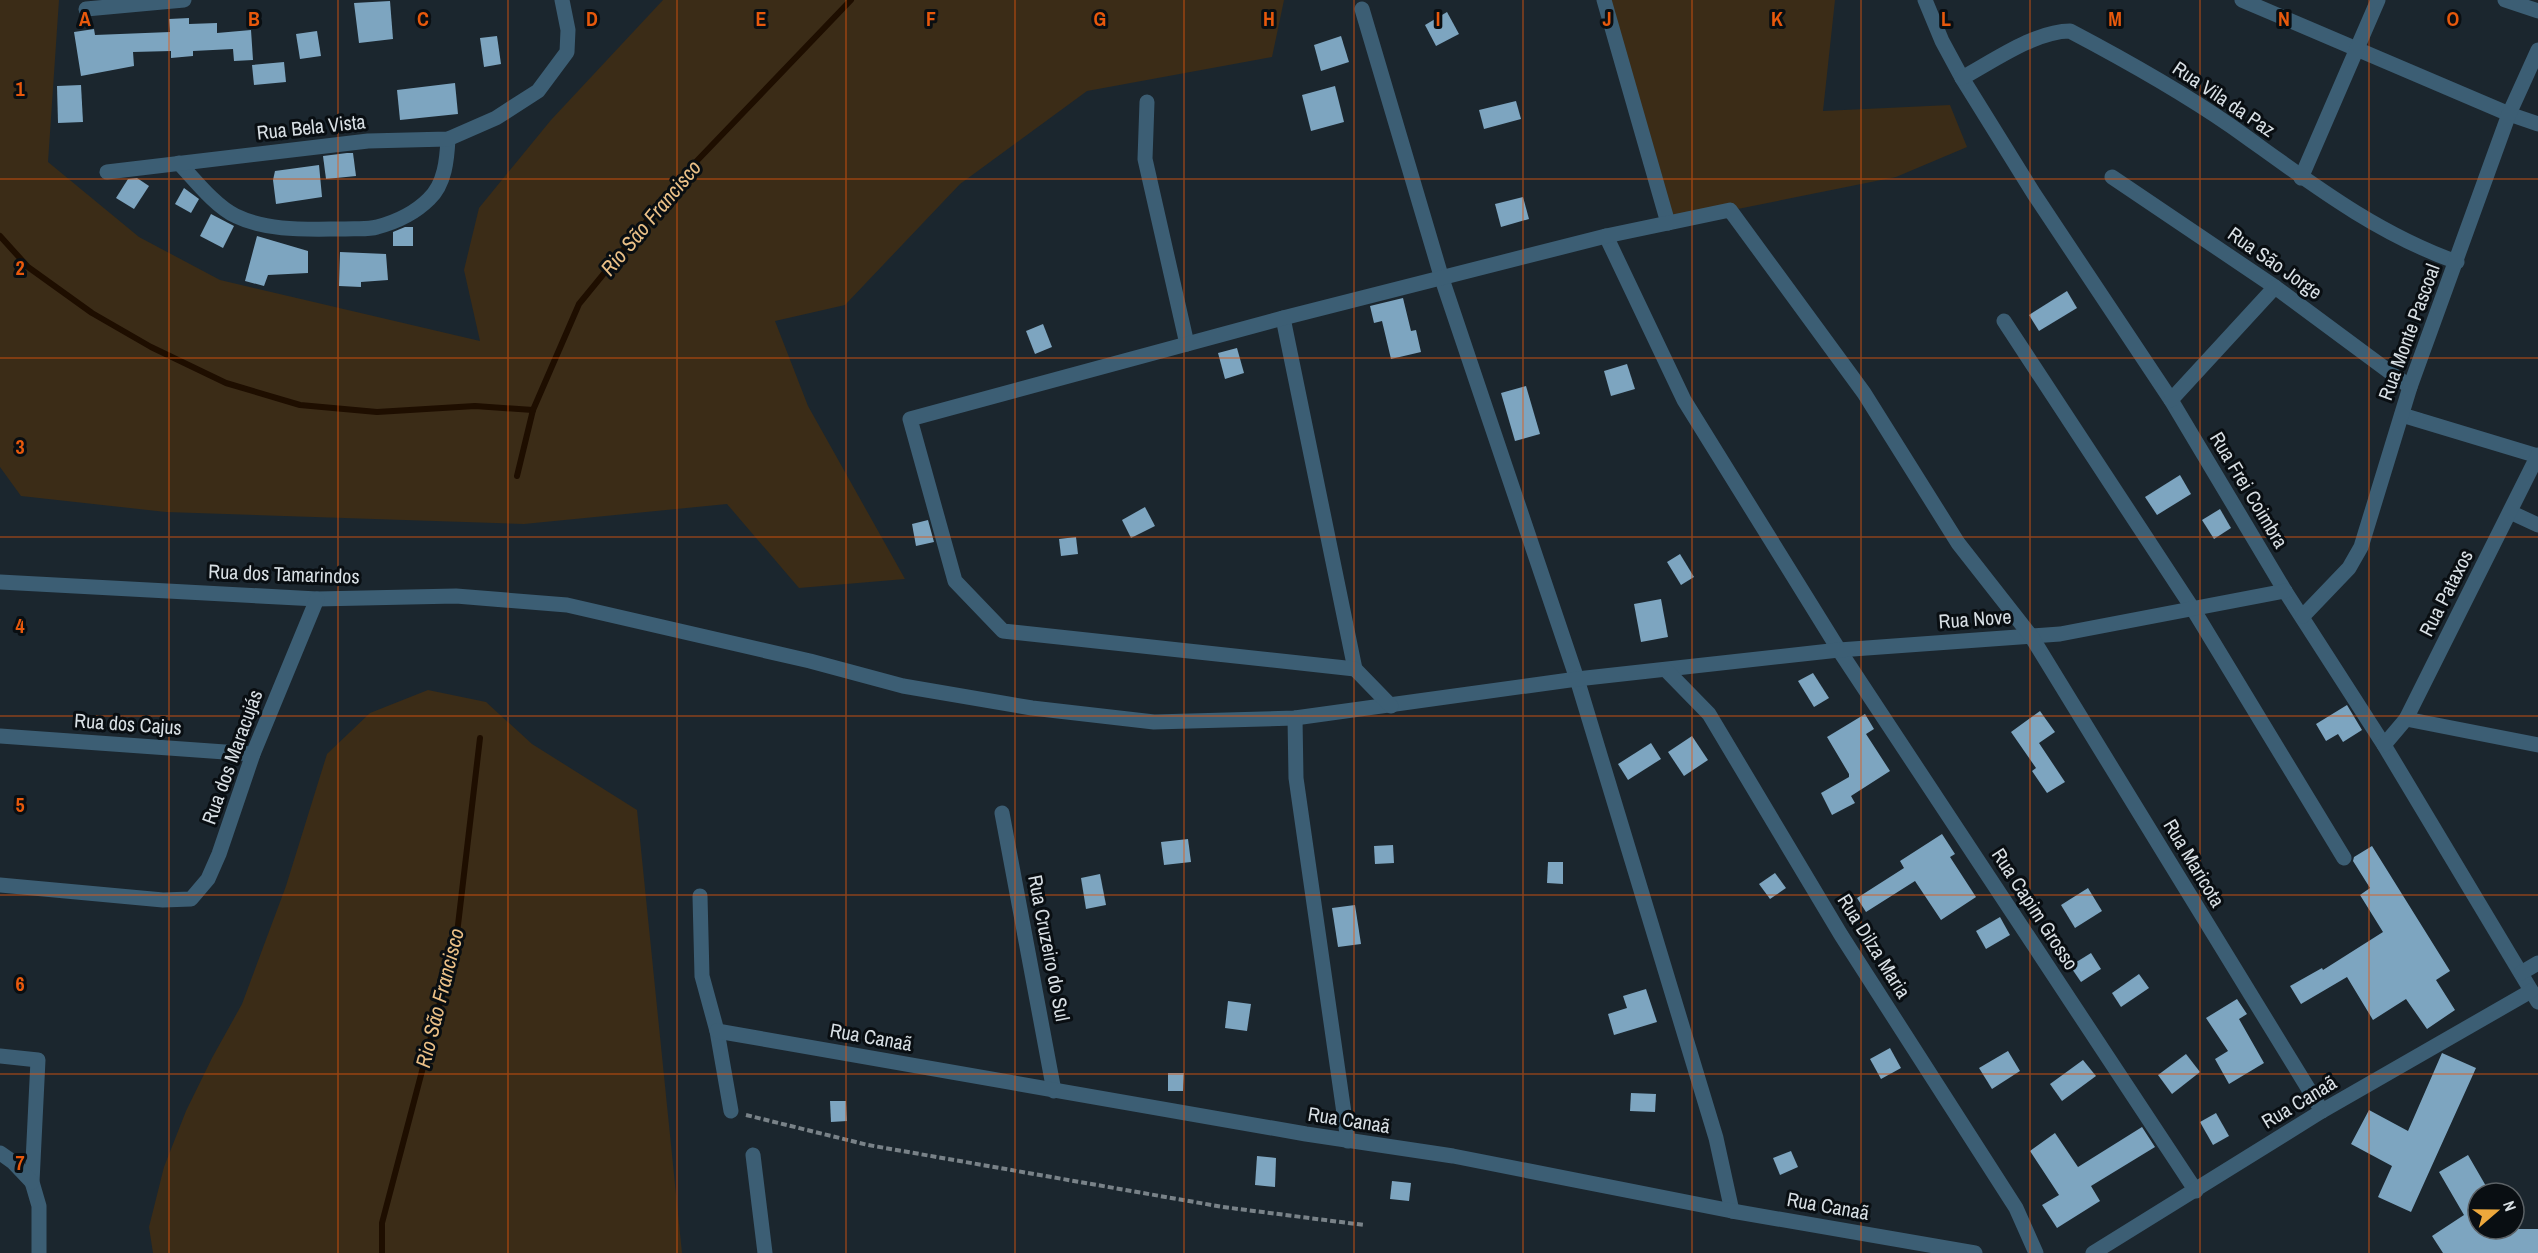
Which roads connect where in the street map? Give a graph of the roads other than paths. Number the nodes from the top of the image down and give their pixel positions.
1 (184, 0) edge
2 (562, 0) edge
3 (1604, 0) edge
4 (1925, 0) edge
5 (2242, 0) edge
6 (2378, 0) edge
7 (2505, 0) edge
8 (86, 9) dead end
9 (1362, 9) dead end
10 (2538, 11) edge
11 (2356, 50) junction
12 (2538, 50) edge
13 (1962, 78) junction
14 (1147, 102) dead end
15 (2509, 114) junction
16 (2538, 124) edge
17 (448, 139) junction
18 (179, 163) junction
19 (107, 172) dead end
20 (2112, 177) dead end
21 (2301, 178) junction
22 (1668, 223) junction
23 (1606, 236) junction
24 (2457, 262) junction
25 (1442, 279) junction
26 (2275, 287) junction
27 (1283, 318) junction
28 (2004, 321) dead end
29 (1187, 344) junction
30 (2410, 387) junction
31 (2171, 400) junction
32 (2402, 415) junction
33 (2538, 455) edge
34 (2510, 512) junction
35 (2538, 525) edge
36 (0, 582) edge
37 (2285, 591) junction
38 (316, 599) junction
39 (2193, 609) junction
40 (2303, 616) junction
41 (2031, 636) junction
42 (1839, 650) junction
43 (1355, 669) junction
44 (1666, 670) junction
45 (1577, 679) junction
46 (1391, 706) junction
47 (1295, 718) junction
48 (2406, 719) junction
49 (0, 736) edge
50 (2384, 745) junction
51 (2538, 745) edge
52 (253, 754) junction
53 (1002, 813) dead end
54 (2344, 858) dead end
55 (0, 885) edge
56 (700, 896) dead end
57 (2538, 963) edge
58 (2521, 973) junction
59 (2534, 997) edge
60 (717, 1030) junction
61 (0, 1056) edge
62 (1054, 1091) junction
63 (731, 1111) road end
64 (2322, 1111) junction
65 (1348, 1141) junction
66 (0, 1153) edge
67 (753, 1155) dead end
68 (32, 1182) junction
69 (2196, 1191) junction
70 (1732, 1211) junction
71 (39, 1253) edge
72 (765, 1253) edge
73 (1975, 1253) edge
74 (2036, 1253) edge
75 (2092, 1253) edge

1 - 8 street
2 - 17 street, Rua Bela Vista
3 - 22 street
4 - 13 street, Rua Frei Coimbra
5 - 11 street
6 - 11 street
7 - 10 street
9 - 25 street
11 - 15 street
11 - 21 street
12 - 15 street, Rua Monte Pascoal
13 - 21 street, Rua Vila da Paz
13 - 31 street, Rua Frei Coimbra
14 - 29 street
15 - 16 street
15 - 24 street, Rua Monte Pascoal
17 - 18 street, Rua Bela Vista
17 - 18 street
18 - 19 street, Rua Bela Vista
20 - 26 street, Rua São Jorge
21 - 24 street, Rua Vila da Paz
22 - 23 street
22 - 41 street, Rua Maricota
23 - 25 street
23 - 42 street, Rua Capim Grosso
24 - 30 street, Rua Monte Pascoal
25 - 27 street
25 - 45 street
26 - 30 street, Rua São Jorge
26 - 31 street
27 - 29 street
27 - 43 street
28 - 39 street
29 - 43 street
30 - 32 street, Rua Monte Pascoal
31 - 37 street, Rua Frei Coimbra
32 - 33 street
32 - 40 street, Rua Monte Pascoal
33 - 34 street, Rua Pataxos
34 - 35 street
34 - 48 street, Rua Pataxos
36 - 38 street, Rua dos Tamarindos
37 - 39 street, Rua Nove
37 - 40 street, Rua Frei Coimbra
38 - 47 street, Rua dos Tamarindos
38 - 52 street, Rua dos Maracujás
39 - 41 street, Rua Nove
39 - 54 street
40 - 50 street, Rua Frei Coimbra
41 - 42 street, Rua Nove
41 - 64 street, Rua Maricota
42 - 44 street, Rua Nove
42 - 69 street, Rua Capim Grosso
43 - 46 street
44 - 45 street, Rua Nove
44 - 74 street, Rua Dilza Maria
45 - 46 street, Rua Nove
45 - 70 street
46 - 47 street, Rua Nove
47 - 65 street
48 - 50 street, Rua Pataxos
48 - 51 street
49 - 52 street, Rua dos Cajus
50 - 58 street, Rua Frei Coimbra
52 - 55 street, Rua dos Maracujás
53 - 62 street, Rua Cruzeiro do Sul
56 - 60 street
57 - 58 street
58 - 59 street, Rua Frei Coimbra
59 - 64 street, Rua Canaã
60 - 62 street, Rua Canaã
60 - 63 street
61 - 68 street
62 - 65 street, Rua Canaã
64 - 69 street, Rua Canaã
65 - 70 street, Rua Canaã
66 - 68 street
67 - 72 street
68 - 71 street
69 - 75 street, Rua Canaã
70 - 73 street, Rua Canaã

